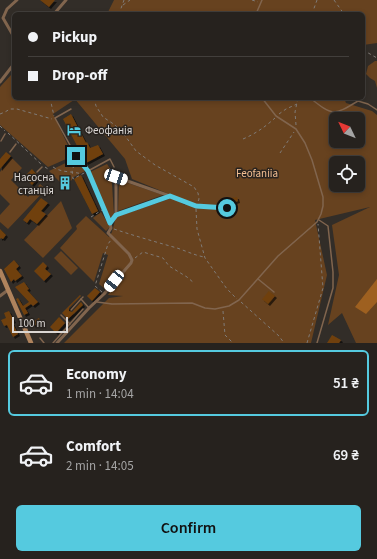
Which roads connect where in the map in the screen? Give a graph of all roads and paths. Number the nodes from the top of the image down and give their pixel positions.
1 (17, 0) edge
2 (66, 0) edge
3 (124, 0) edge
4 (130, 0) edge
5 (252, 0) edge
6 (262, 0) edge
7 (317, 0) edge
8 (334, 0) edge
9 (260, 3) junction
10 (122, 5) junction
11 (56, 12) edge
12 (120, 12) edge
13 (258, 12) edge
14 (313, 12) edge
15 (343, 12) edge
16 (12, 34) edge
17 (365, 51) edge
18 (377, 58) edge
19 (12, 67) edge
20 (0, 82) edge
21 (50, 100) edge
22 (264, 100) edge
23 (313, 100) edge
24 (358, 101) joint
25 (297, 104) dead end
26 (71, 109) dead end
27 (377, 110) edge
28 (0, 114) edge
29 (276, 116) junction
30 (55, 119) junction
31 (0, 126) edge
32 (5, 134) dead end
33 (243, 139) dead end
34 (1, 141) edge
35 (16, 144) dead end
36 (10, 152) dead end
37 (78, 158) junction
38 (53, 166) dead end
39 (42, 167) dead end
40 (114, 167) dead end
41 (48, 169) dead end
42 (88, 171) junction
43 (37, 172) dead end
44 (82, 174) junction
45 (170, 196) junction
46 (104, 208) junction
47 (227, 208) dead end
48 (116, 215) junction
49 (91, 217) dead end
50 (318, 221) junction
51 (110, 223) junction
52 (111, 228) junction
53 (113, 238) junction
54 (204, 258) dead end
55 (132, 260) junction
56 (0, 271) edge
57 (258, 279) junction
58 (194, 284) dead end
59 (8, 290) junction
60 (102, 291) dead end
61 (274, 292) dead end
62 (0, 296) edge
63 (83, 297) dead end
64 (81, 299) junction
65 (239, 300) junction
66 (97, 302) junction
67 (89, 308) junction
68 (223, 308) junction
69 (83, 309) dead end
70 (71, 310) dead end
71 (61, 315) dead end
72 (70, 324) junction
73 (40, 338) dead end
74 (31, 343) edge
75 (44, 343) edge
76 (53, 343) edge
77 (57, 343) edge
78 (233, 343) edge
79 (284, 343) edge
80 (307, 343) edge
81 (317, 343) edge

1 - 16 street
2 - 11 street
3 - 10 path
4 - 10 path
5 - 9 path
6 - 9 lane
7 - 14 path
8 - 15 path
9 - 13 lane
10 - 12 path
17 - 18 path
19 - 20 street
21 - 30 path
22 - 29 lane
23 - 24 lane
24 - 27 lane
25 - 29 path
26 - 30 lane
28 - 30 path
29 - 33 path
29 - 50 lane
30 - 37 lane
31 - 41 path
32 - 34 lane
35 - 36 lane
37 - 42 lane
37 - 44 path
38 - 44 path
39 - 43 lane
40 - 42 lane
42 - 44 path
42 - 46 lane
45 - 47 lane
45 - 48 street
45 - 48 street
46 - 49 path
46 - 51 lane
48 - 51 street
50 - 57 lane
50 - 80 path
50 - 81 lane
51 - 52 street
52 - 53 street
52 - 54 path
53 - 55 street
53 - 60 path
55 - 58 path
55 - 66 street
56 - 59 street
57 - 61 lane
57 - 65 lane
59 - 62 street
59 - 74 street
63 - 64 lane
64 - 67 lane
64 - 70 lane
65 - 68 lane
65 - 79 path
66 - 67 street
66 - 68 lane
67 - 77 street
68 - 78 path
69 - 72 lane
71 - 72 lane
72 - 76 lane
73 - 75 lane

